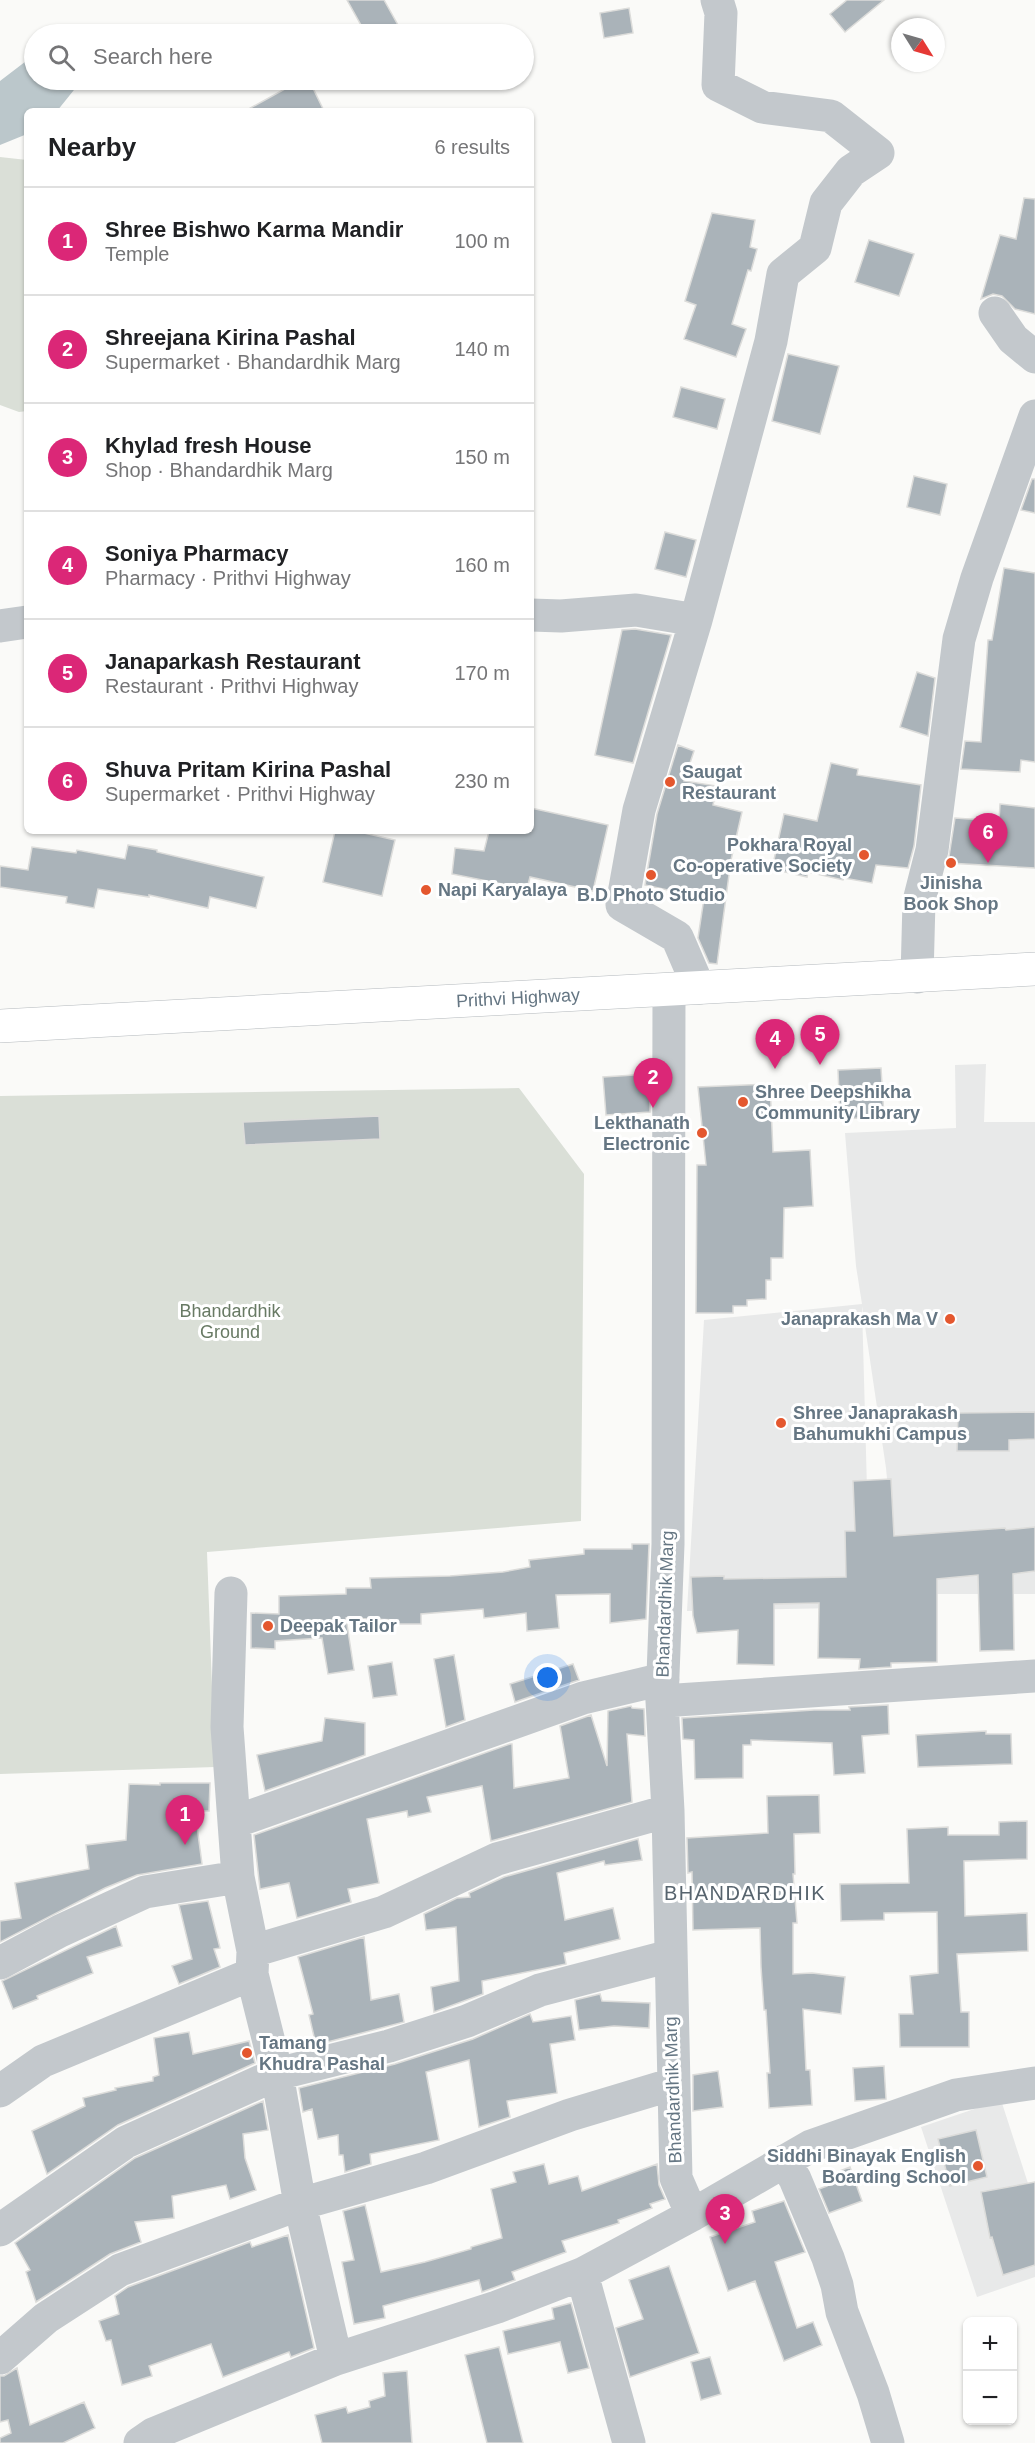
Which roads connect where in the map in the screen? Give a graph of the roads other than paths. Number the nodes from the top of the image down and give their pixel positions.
1 (717, 0) edge
2 (995, 313) dead end
3 (1035, 357) edge
4 (1035, 416) edge
5 (534, 615) edge
6 (696, 620) junction
7 (24, 622) edge
8 (0, 626) edge
9 (1035, 969) edge
10 (917, 977) junction
11 (684, 989) junction
12 (0, 1026) edge
13 (231, 1593) dead end
14 (1035, 1676) edge
15 (662, 1690) junction
16 (668, 1811) junction
17 (234, 1822) junction
18 (238, 1877) junction
19 (670, 1956) junction
20 (253, 1962) junction
21 (0, 1963) edge
22 (278, 2074) junction
23 (1035, 2083) edge
24 (673, 2084) junction
25 (0, 2091) edge
26 (784, 2161) junction
27 (300, 2204) junction
28 (692, 2215) junction
29 (0, 2230) edge
30 (582, 2274) junction
31 (0, 2358) edge
32 (336, 2359) junction
33 (140, 2443) edge
34 (628, 2443) edge
35 (888, 2443) edge

1 - 6 street
2 - 3 street
4 - 10 street
5 - 6 street
6 - 11 street
7 - 8 street
9 - 10 highway, Prithvi Highway
10 - 11 highway, Prithvi Highway
11 - 12 highway, Prithvi Highway
11 - 15 street, Bhandardhik Marg
13 - 17 street
14 - 15 street
15 - 16 street, Bhandardhik Marg
15 - 17 street
16 - 19 street, Bhandardhik Marg
16 - 20 street
17 - 18 street
18 - 20 street
18 - 21 street
19 - 22 street
19 - 24 street, Bhandardhik Marg
20 - 22 street
20 - 25 street
22 - 27 street
22 - 29 street
23 - 26 street
24 - 27 street
24 - 28 street, Bhandardhik Marg
26 - 28 street
26 - 35 street
27 - 31 street
27 - 32 street
28 - 30 street
30 - 32 street
30 - 34 street
32 - 33 street

